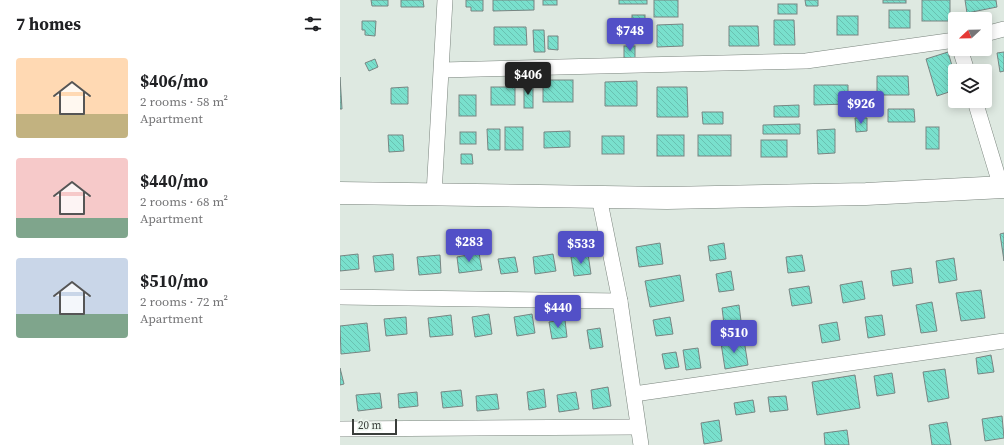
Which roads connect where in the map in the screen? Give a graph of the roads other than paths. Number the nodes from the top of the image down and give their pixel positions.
1 (445, 0) edge
2 (1004, 29) edge
3 (992, 32) edge
4 (948, 41) edge
5 (442, 70) junction
6 (978, 108) edge
7 (1003, 187) edge
8 (340, 193) edge
9 (434, 194) junction
10 (599, 197) junction
11 (340, 297) edge
12 (620, 301) junction
13 (1004, 341) edge
14 (634, 394) junction
15 (638, 427) junction
16 (340, 429) edge
17 (641, 445) edge

1 - 5 street
2 - 3 street
4 - 5 street
5 - 9 street
6 - 7 street
7 - 10 street
8 - 9 street
9 - 10 street
10 - 12 street
11 - 12 street
12 - 14 street
13 - 14 street
14 - 15 street
15 - 16 street
15 - 17 street

